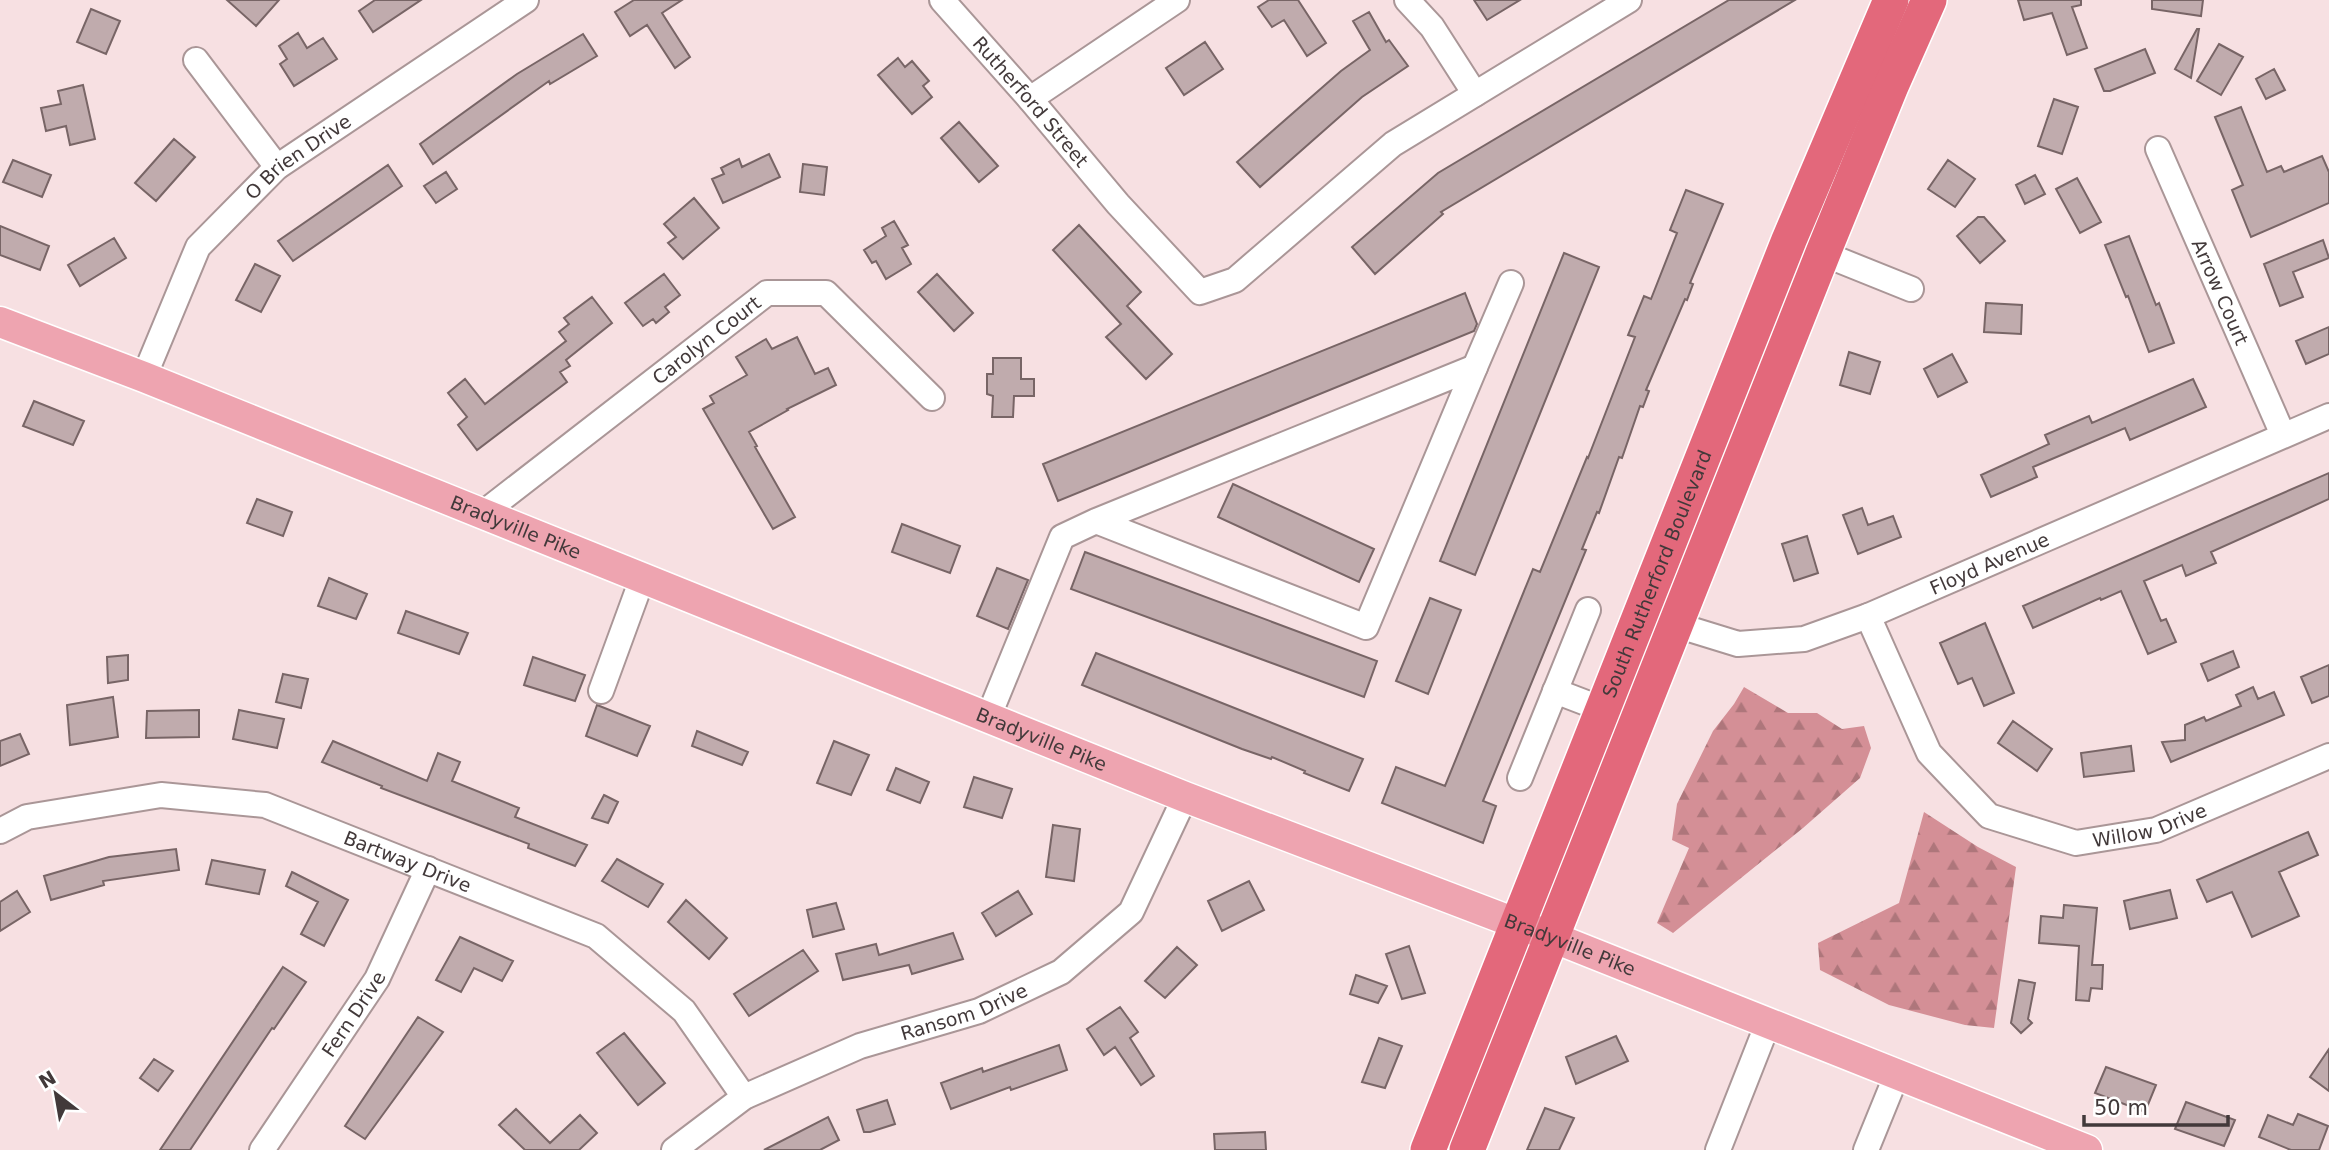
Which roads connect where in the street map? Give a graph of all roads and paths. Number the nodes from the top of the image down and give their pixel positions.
1 (942, 0) edge
2 (1177, 0) edge
3 (1407, 0) edge
4 (1629, 0) edge
5 (1891, 0) edge
6 (1929, 0) edge
7 (515, 3) edge
8 (196, 60) dead end
9 (1475, 94) junction
10 (1030, 99) junction
11 (2158, 149) dead end
12 (276, 167) junction
13 (1789, 240) junction
14 (1823, 253) junction
15 (1511, 283) dead end
16 (1911, 289) dead end
17 (0, 323) edge
18 (1475, 367) junction
19 (144, 377) junction
20 (932, 398) dead end
21 (2329, 416) edge
22 (2283, 436) junction
23 (482, 514) junction
24 (1097, 521) junction
25 (642, 579) junction
26 (1588, 610) dead end
27 (1640, 613) junction
28 (1868, 616) junction
29 (1675, 625) junction
30 (601, 691) dead end
31 (1555, 691) junction
32 (1602, 709) junction
33 (988, 718) junction
34 (2329, 756) edge
35 (1520, 778) dead end
36 (1185, 797) junction
37 (0, 831) edge
38 (428, 869) junction
39 (1518, 924) junction
40 (1552, 937) junction
41 (1768, 1023) junction
42 (1897, 1074) junction
43 (744, 1097) junction
44 (262, 1150) edge
45 (674, 1150) edge
46 (1428, 1150) edge
47 (1468, 1150) edge
48 (1718, 1150) edge
49 (1866, 1150) edge
50 (2087, 1150) edge

1 - 10 street, Rutherford Street
2 - 10 street
3 - 9 street
4 - 9 street
5 - 13 highway, South Rutherford Boulevard
6 - 14 highway, South Rutherford Boulevard
7 - 12 street, O Brien Drive
8 - 12 street
9 - 10 street, Rutherford Street
11 - 22 street, Arrow Court
12 - 19 street, O Brien Drive
13 - 14 street
13 - 27 highway, South Rutherford Boulevard
14 - 16 street
14 - 29 highway, South Rutherford Boulevard
15 - 18 street
17 - 19 main road, Bradyville Pike
18 - 24 street
18 - 24 street
19 - 23 main road, Bradyville Pike
20 - 23 street, Carolyn Court
21 - 22 street, Floyd Avenue
22 - 28 street, Floyd Avenue
23 - 25 main road, Bradyville Pike
24 - 33 street
25 - 30 street
25 - 33 main road, Bradyville Pike
26 - 31 street
27 - 29 street, Floyd Avenue
27 - 32 highway, South Rutherford Boulevard
28 - 29 street, Floyd Avenue
28 - 34 street, Willow Drive
29 - 40 highway, South Rutherford Boulevard
31 - 32 street
31 - 35 street
32 - 39 highway, South Rutherford Boulevard
33 - 36 main road, Bradyville Pike
36 - 39 main road, Bradyville Pike
36 - 43 street, Ransom Drive
37 - 38 street, Bartway Drive
38 - 43 street, Bartway Drive
38 - 44 street, Fern Drive
39 - 40 main road, Bradyville Pike
39 - 46 highway, South Rutherford Boulevard
40 - 41 main road, Bradyville Pike
40 - 47 highway, South Rutherford Boulevard
41 - 42 main road, Bradyville Pike
41 - 48 street
42 - 49 street
42 - 50 main road, Bradyville Pike
43 - 45 street, Ransom Drive

